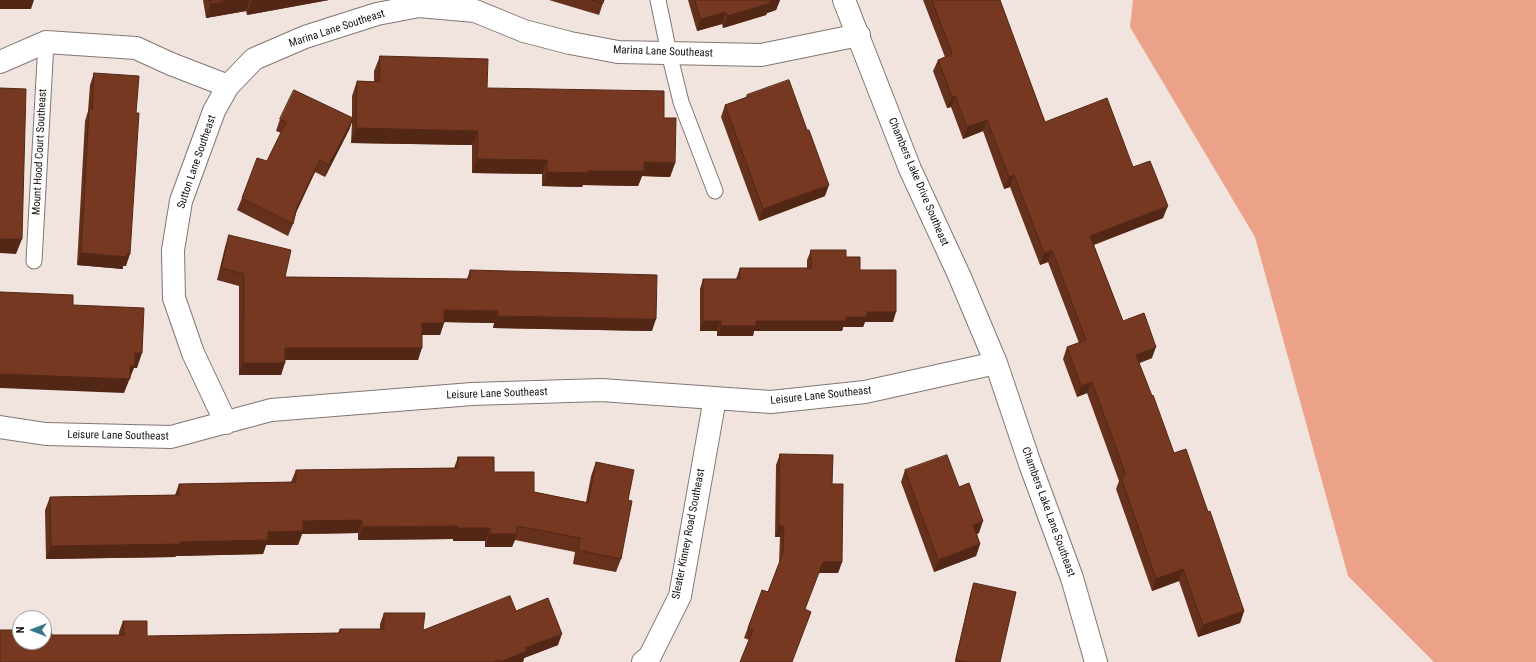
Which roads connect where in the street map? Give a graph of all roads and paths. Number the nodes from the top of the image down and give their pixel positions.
1 (658, 0) edge
2 (844, 0) edge
3 (859, 35) junction
4 (46, 42) junction
5 (669, 53) junction
6 (0, 62) edge
7 (228, 86) junction
8 (715, 191) dead end
9 (34, 261) dead end
10 (996, 363) junction
11 (715, 398) junction
12 (226, 423) junction
13 (0, 427) edge
14 (643, 662) edge
15 (1096, 662) edge

1 - 5 lane
2 - 3 street, Chambers Lake Drive Southeast
3 - 5 street, Marina Lane Southeast
3 - 10 street, Chambers Lake Drive Southeast
4 - 6 street
4 - 7 street
4 - 9 lane, Mount Hood Court Southeast
5 - 7 street, Marina Lane Southeast
5 - 8 lane
7 - 12 street, Sutton Lane Southeast
10 - 11 street, Leisure Lane Southeast
10 - 15 street, Chambers Lake Lane Southeast
11 - 12 street, Leisure Lane Southeast
11 - 14 street, Sleater Kinney Road Southeast
12 - 13 street, Leisure Lane Southeast

